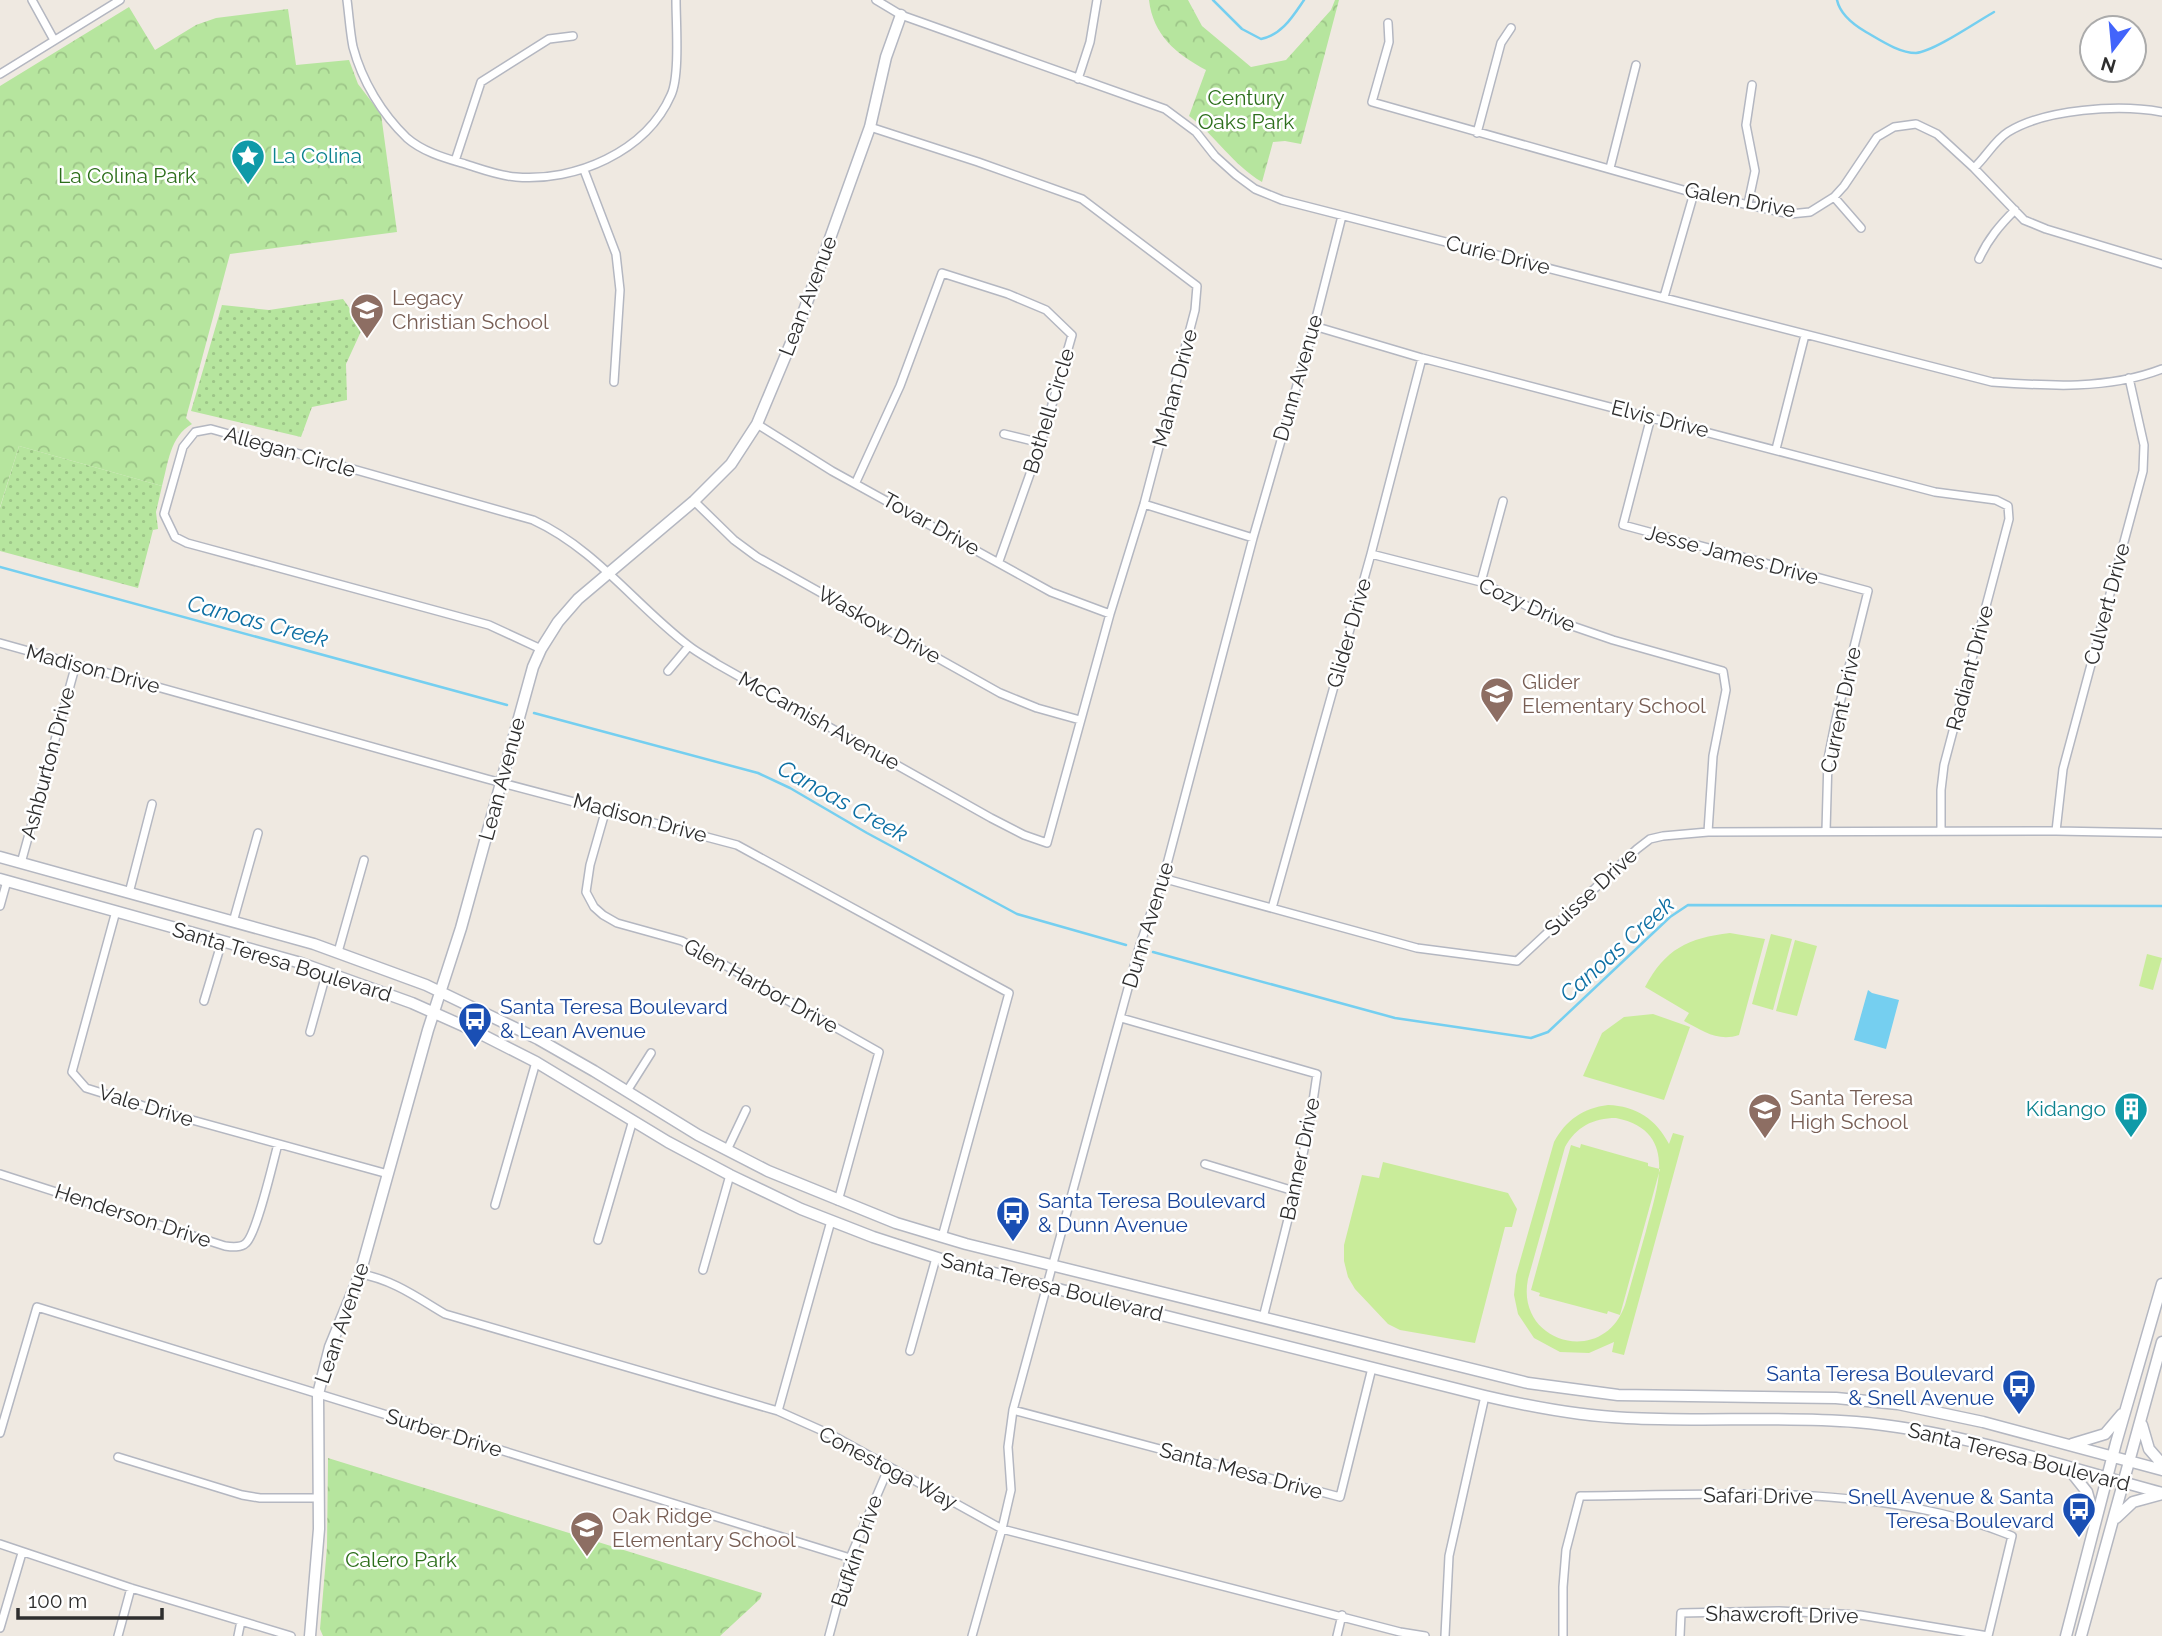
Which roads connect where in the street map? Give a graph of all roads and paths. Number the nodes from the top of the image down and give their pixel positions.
1 (32, 0) edge
2 (120, 0) edge
3 (347, 0) edge
4 (676, 0) edge
5 (876, 0) edge
6 (1097, 0) edge
7 (901, 15) junction
8 (1388, 23) dead end
9 (1511, 28) dead end
10 (573, 36) dead end
11 (54, 40) junction
12 (1636, 65) dead end
13 (0, 74) edge
14 (1078, 79) junction
15 (1752, 85) dead end
16 (2162, 112) edge
17 (870, 127) junction
18 (1478, 133) junction
19 (455, 161) junction
20 (1610, 168) junction
21 (1975, 168) junction
22 (584, 170) junction
23 (1694, 193) junction
24 (1834, 197) junction
25 (1748, 204) junction
26 (2015, 210) junction
27 (1342, 216) junction
28 (1861, 228) dead end
29 (1979, 259) dead end
30 (2162, 264) edge
31 (1664, 298) junction
32 (1314, 326) junction
33 (1805, 335) junction
34 (1422, 358) junction
35 (2162, 369) edge
36 (2129, 378) junction
37 (614, 382) dead end
38 (1651, 417) junction
39 (757, 424) junction
40 (1003, 434) dead end
41 (1041, 443) junction
42 (1776, 449) junction
43 (856, 482) junction
44 (694, 501) junction
45 (1503, 501) dead end
46 (1144, 504) junction
47 (2008, 506) joint
48 (1253, 538) junction
49 (1371, 554) junction
50 (999, 561) junction
51 (608, 573) junction
52 (1482, 582) junction
53 (1868, 591) joint
54 (1110, 614) junction
55 (0, 643) edge
56 (689, 646) junction
57 (541, 649) junction
58 (76, 664) junction
59 (668, 671) dead end
60 (1080, 720) junction
61 (501, 782) junction
62 (152, 804) dead end
63 (606, 808) junction
64 (1826, 831) junction
65 (1941, 831) junction
66 (2056, 831) junction
67 (1708, 832) junction
68 (2162, 832) edge
69 (258, 833) dead end
70 (1047, 843) joint
71 (0, 857) edge
72 (364, 860) dead end
73 (21, 863) junction
74 (1162, 878) junction
75 (4, 880) edge
76 (129, 893) junction
77 (0, 906) edge
78 (1272, 908) junction
79 (116, 911) junction
80 (233, 922) junction
81 (222, 941) junction
82 (338, 952) junction
83 (327, 971) junction
84 (440, 991) junction
85 (204, 1001) dead end
86 (433, 1012) junction
87 (1121, 1018) junction
88 (310, 1031) dead end
89 (651, 1053) dead end
90 (536, 1062) junction
91 (627, 1091) junction
92 (746, 1110) dead end
93 (633, 1120) junction
94 (278, 1144) junction
95 (727, 1150) junction
96 (1205, 1164) dead end
97 (0, 1174) edge
98 (388, 1174) junction
99 (730, 1175) junction
100 (1294, 1191) junction
101 (838, 1201) junction
102 (495, 1205) dead end
103 (831, 1222) junction
104 (942, 1237) junction
105 (598, 1240) dead end
106 (936, 1258) junction
107 (1053, 1266) junction
108 (703, 1270) dead end
109 (360, 1274) junction
110 (2162, 1284) edge
111 (1048, 1287) junction
112 (1263, 1318) junction
113 (2162, 1342) edge
114 (910, 1350) dead end
115 (1372, 1368) junction
116 (318, 1394) junction
117 (1485, 1396) junction
118 (2127, 1406) junction
119 (1013, 1409) junction
120 (778, 1411) junction
121 (2141, 1419) junction
122 (0, 1433) edge
123 (2070, 1445) junction
124 (118, 1457) dead end
125 (2113, 1457) junction
126 (2130, 1462) junction
127 (2162, 1464) edge
128 (889, 1467) junction
129 (2068, 1468) junction
130 (2162, 1470) edge
131 (2107, 1478) junction
132 (2124, 1483) junction
133 (2162, 1493) edge
134 (318, 1499) junction
135 (2114, 1520) junction
136 (2094, 1526) junction
137 (1002, 1530) junction
138 (0, 1544) edge
139 (22, 1553) junction
140 (850, 1558) junction
141 (131, 1588) junction
142 (1342, 1615) junction
143 (241, 1621) junction
144 (0, 1628) edge
145 (118, 1636) edge
146 (238, 1636) edge
147 (290, 1636) edge
148 (310, 1636) edge
149 (829, 1636) edge
150 (972, 1636) edge
151 (1337, 1636) edge
152 (1425, 1636) edge
153 (1445, 1636) edge
154 (1563, 1636) edge
155 (1680, 1636) edge
156 (1988, 1636) edge
157 (2066, 1636) edge
158 (2081, 1636) edge

1 - 11 street
2 - 11 street
3 - 19 street
4 - 22 street
5 - 7 street, Curie Drive
6 - 14 street
7 - 14 street, Curie Drive
7 - 17 main road, Lean Avenue
8 - 18 street, Galen Drive
9 - 18 street
10 - 19 street
11 - 13 street
12 - 20 street
14 - 27 street, Curie Drive
15 - 25 street
16 - 21 street
17 - 39 main road, Lean Avenue
17 - 46 street, Mahan Drive
18 - 20 street, Galen Drive
19 - 22 street
20 - 23 street, Galen Drive
21 - 24 street, Galen Drive
21 - 26 street, Galen Drive
22 - 37 street
23 - 25 street, Galen Drive
23 - 31 street
24 - 25 street, Galen Drive
24 - 28 street
26 - 29 street
26 - 30 street, Galen Drive
27 - 31 street, Curie Drive
27 - 32 street, Dunn Avenue
31 - 33 street, Curie Drive
32 - 34 street, Elvis Drive
32 - 48 street, Dunn Avenue
33 - 36 street, Curie Drive
33 - 42 street
34 - 38 street, Elvis Drive
34 - 49 street, Glider Drive
35 - 36 street, Curie Drive
36 - 66 street, Culvert Drive
38 - 42 street, Elvis Drive
38 - 53 street, Jesse James Drive
39 - 43 street, Tovar Drive
39 - 44 main road, Lean Avenue
40 - 41 street
41 - 43 street, Bothell Circle
41 - 50 street, Bothell Circle
42 - 47 street, Elvis Drive
43 - 50 street, Tovar Drive
44 - 51 main road, Lean Avenue
44 - 60 street, Waskow Drive
45 - 52 street
46 - 48 street
46 - 54 street, Mahan Drive
47 - 65 street, Radiant Drive
48 - 74 street, Dunn Avenue
49 - 52 street, Cozy Drive
49 - 78 street, Glider Drive
50 - 54 street, Tovar Drive
51 - 56 street, McCamish Avenue
51 - 57 main road, Lean Avenue
51 - 57 street, Allegan Circle
52 - 67 street, Cozy Drive
53 - 64 street, Current Drive
54 - 60 street, Mahan Drive
55 - 58 street, Madison Drive
56 - 59 street
56 - 70 street, McCamish Avenue
57 - 61 main road, Lean Avenue
58 - 61 street, Madison Drive
58 - 73 street, Ashburton Drive
60 - 70 street, Mahan Drive
61 - 63 street, Madison Drive
61 - 84 main road, Lean Avenue
62 - 76 street
63 - 101 street, Glen Harbor Drive
63 - 104 street, Madison Drive
64 - 65 street, Suisse Drive
64 - 67 street, Suisse Drive
65 - 66 street, Suisse Drive
66 - 68 street, Suisse Drive
67 - 78 street, Suisse Drive
69 - 80 street
71 - 73 main road, Santa Teresa Boulevard
72 - 82 street
73 - 76 main road, Santa Teresa Boulevard
74 - 78 street, Suisse Drive
74 - 87 street, Dunn Avenue
75 - 77 street
75 - 79 main road, Santa Teresa Boulevard
76 - 80 main road, Santa Teresa Boulevard
79 - 81 main road, Santa Teresa Boulevard
79 - 94 street, Vale Drive
80 - 82 main road, Santa Teresa Boulevard
81 - 83 main road, Santa Teresa Boulevard
81 - 85 street
82 - 84 main road, Santa Teresa Boulevard
83 - 86 main road, Santa Teresa Boulevard
83 - 88 street
84 - 86 main road, Lean Avenue
84 - 91 main road, Santa Teresa Boulevard
86 - 90 main road, Santa Teresa Boulevard
86 - 98 main road, Lean Avenue
87 - 100 street, Banner Drive
87 - 107 street, Dunn Avenue
89 - 91 street
90 - 93 main road, Santa Teresa Boulevard
90 - 102 street
91 - 95 main road, Santa Teresa Boulevard
92 - 95 street
93 - 99 main road, Santa Teresa Boulevard
93 - 105 street
94 - 97 street, Henderson Drive
94 - 98 street, Vale Drive
95 - 101 main road, Santa Teresa Boulevard
96 - 100 street
98 - 109 main road, Lean Avenue
99 - 103 main road, Santa Teresa Boulevard
99 - 108 street
100 - 112 street, Banner Drive
101 - 104 main road, Santa Teresa Boulevard
103 - 106 main road, Santa Teresa Boulevard
103 - 120 street
104 - 107 main road, Santa Teresa Boulevard
106 - 111 main road, Santa Teresa Boulevard
106 - 114 street
107 - 111 street, Dunn Avenue
107 - 112 main road, Santa Teresa Boulevard
109 - 116 main road, Lean Avenue
109 - 120 street, Conestoga Way
110 - 118 main road
111 - 115 main road, Santa Teresa Boulevard
111 - 119 street, Dunn Avenue
112 - 123 main road, Santa Teresa Boulevard
113 - 121 main road
115 - 117 main road, Santa Teresa Boulevard
115 - 119 street, Santa Mesa Drive
116 - 122 street, Surber Drive
116 - 134 main road, Lean Avenue
116 - 140 street, Surber Drive
117 - 129 main road, Santa Teresa Boulevard
117 - 153 street
118 - 123 main road
118 - 125 main road
119 - 137 street, Dunn Avenue
120 - 128 street, Conestoga Way
121 - 126 main road
121 - 127 main road
123 - 125 main road, Santa Teresa Boulevard
124 - 134 street
125 - 126 main road, Santa Teresa Boulevard
125 - 131 main road
126 - 130 main road, Santa Teresa Boulevard
126 - 132 main road
128 - 137 street, Conestoga Way
128 - 140 street, Bufkin Drive
129 - 131 main road, Santa Teresa Boulevard
129 - 136 main road
131 - 132 main road, Santa Teresa Boulevard
131 - 136 main road
132 - 133 main road, Santa Teresa Boulevard
132 - 135 main road
133 - 135 main road
134 - 148 main road, Lean Avenue
135 - 158 main road
136 - 157 main road
137 - 142 street, Conestoga Way
137 - 150 street, Dunn Avenue
138 - 139 street
139 - 141 street
139 - 144 street
140 - 149 street, Bufkin Drive
141 - 143 street
141 - 145 street
142 - 151 street
142 - 152 street, Conestoga Way
143 - 146 street
143 - 147 street
154 - 156 street, Safari Drive
155 - 156 street, Shawcroft Drive

